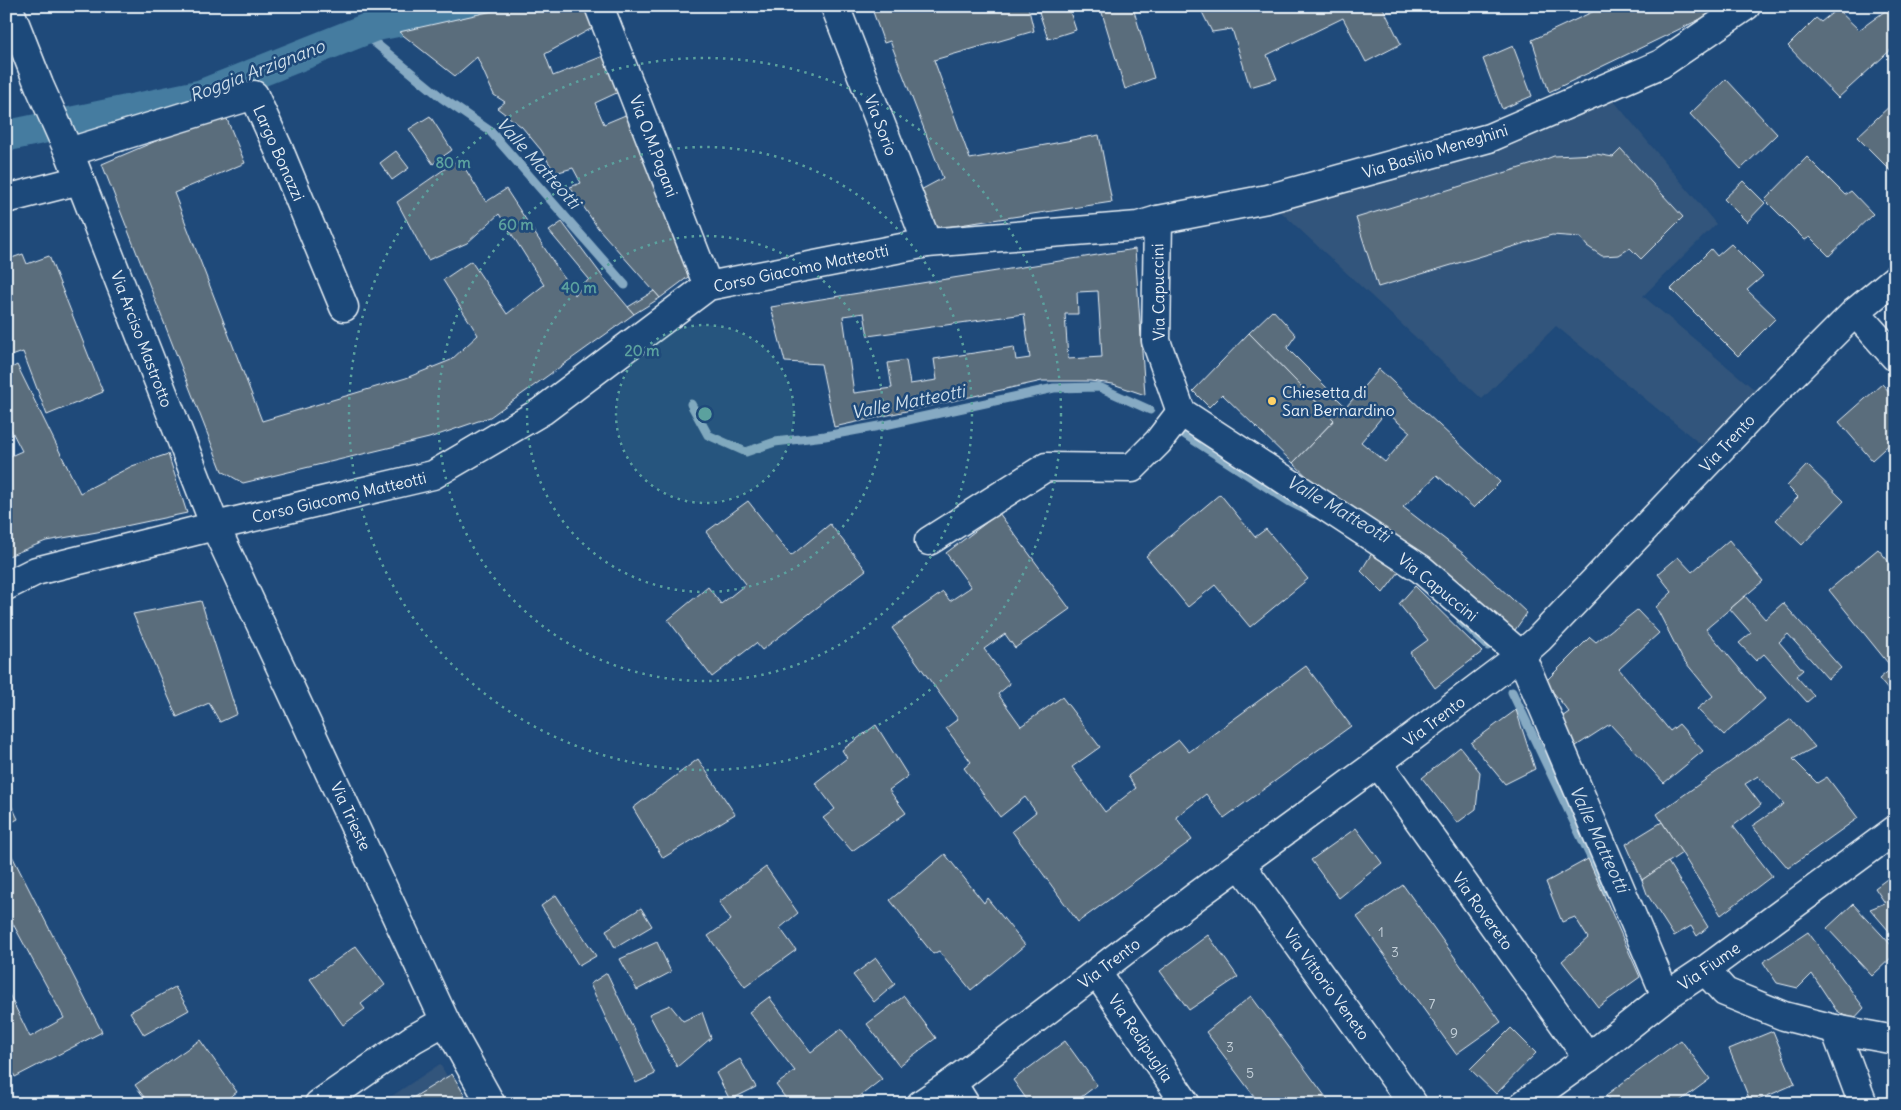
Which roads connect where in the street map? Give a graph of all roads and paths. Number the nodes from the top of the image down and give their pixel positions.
1 (8, 6) edge
2 (599, 6) edge
3 (835, 6) edge
4 (1746, 6) edge
5 (69, 152) junction
6 (80, 180) junction
7 (6, 199) edge
8 (1158, 220) junction
9 (927, 243) junction
10 (1895, 279) edge
11 (708, 286) junction
12 (344, 307) dead end
13 (1855, 312) junction
14 (1895, 357) edge
15 (1181, 412) junction
16 (215, 526) junction
17 (929, 541) dead end
18 (6, 586) edge
19 (1521, 655) junction
20 (1378, 763) junction
21 (1895, 830) edge
22 (1241, 865) junction
23 (1705, 970) junction
24 (1097, 973) junction
25 (1666, 996) junction
26 (446, 1021) junction
27 (1834, 1029) junction
28 (1895, 1040) edge
29 (1588, 1058) junction
30 (958, 1093) edge
31 (319, 1104) edge
32 (491, 1104) edge
33 (921, 1104) edge
34 (1186, 1104) edge
35 (1413, 1104) edge
36 (1524, 1104) edge
37 (1863, 1104) edge

1 - 5 street, Via Arciso Mastrotto
2 - 11 street, Via O.M.Pagani
3 - 9 street, Via Sorio
4 - 8 street, Via Basilio Meneghini
5 - 6 street, Via Arciso Mastrotto
5 - 12 street, Largo Bonazzi
6 - 7 street
6 - 16 street, Via Arciso Mastrotto
8 - 9 street, Corso Giacomo Matteotti
8 - 15 street, Via Capuccini
9 - 11 street, Corso Giacomo Matteotti
10 - 13 street, Via Trento
11 - 16 street, Corso Giacomo Matteotti
13 - 14 street
13 - 19 street, Via Trento
15 - 17 street
15 - 19 street, Via Capuccini
16 - 18 street, Corso Giacomo Matteotti
16 - 26 street, Via Trieste
19 - 20 street, Via Trento
19 - 25 street, Via Capuccini
20 - 22 street, Via Trento
20 - 29 street, Via Rovereto
21 - 23 street, Via Fiume
22 - 24 street, Via Trento
22 - 35 street, Via Vittorio Veneto
23 - 25 street, Via Fiume
23 - 27 street
24 - 30 street, Via Trento
24 - 34 street, Via Redipuglia
25 - 29 street, Via Fiume
26 - 31 street
26 - 32 street, Via Trieste
27 - 28 street
27 - 37 street
29 - 36 street, Via Fiume
30 - 33 street, Via Trento

